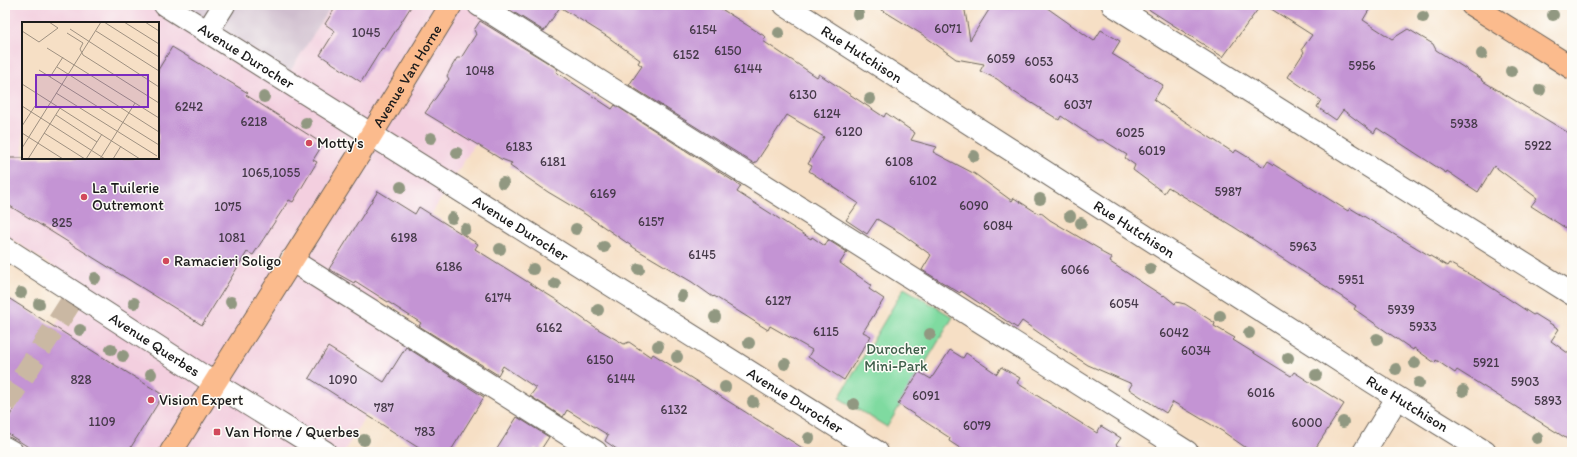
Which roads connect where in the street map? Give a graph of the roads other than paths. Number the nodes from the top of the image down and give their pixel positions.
1 (165, 5) edge
2 (224, 5) edge
3 (451, 5) edge
4 (479, 5) edge
5 (785, 5) edge
6 (1113, 5) edge
7 (1472, 5) edge
8 (207, 32) junction
9 (1572, 68) edge
10 (371, 135) junction
11 (5, 248) edge
12 (292, 260) junction
13 (1572, 294) edge
14 (214, 383) junction
15 (1397, 398) junction
16 (5, 448) edge
17 (12, 452) edge
18 (171, 452) edge
19 (325, 452) edge
20 (596, 452) edge
21 (877, 452) edge
22 (1187, 452) edge
23 (1364, 452) edge
24 (1485, 452) edge

1 - 8 street, Avenue Durocher
2 - 8 street
3 - 10 main road, Avenue Van Horne
4 - 22 street
5 - 15 street, Rue Hutchison
6 - 13 street
7 - 9 main road
8 - 10 street, Avenue Durocher
10 - 12 main road, Avenue Van Horne
10 - 21 street, Avenue Durocher
11 - 14 street, Avenue Querbes
12 - 14 main road, Avenue Van Horne
12 - 20 street
14 - 18 main road, Avenue Van Horne
14 - 19 street, Avenue Querbes
15 - 23 street
15 - 24 street, Rue Hutchison
16 - 17 street

